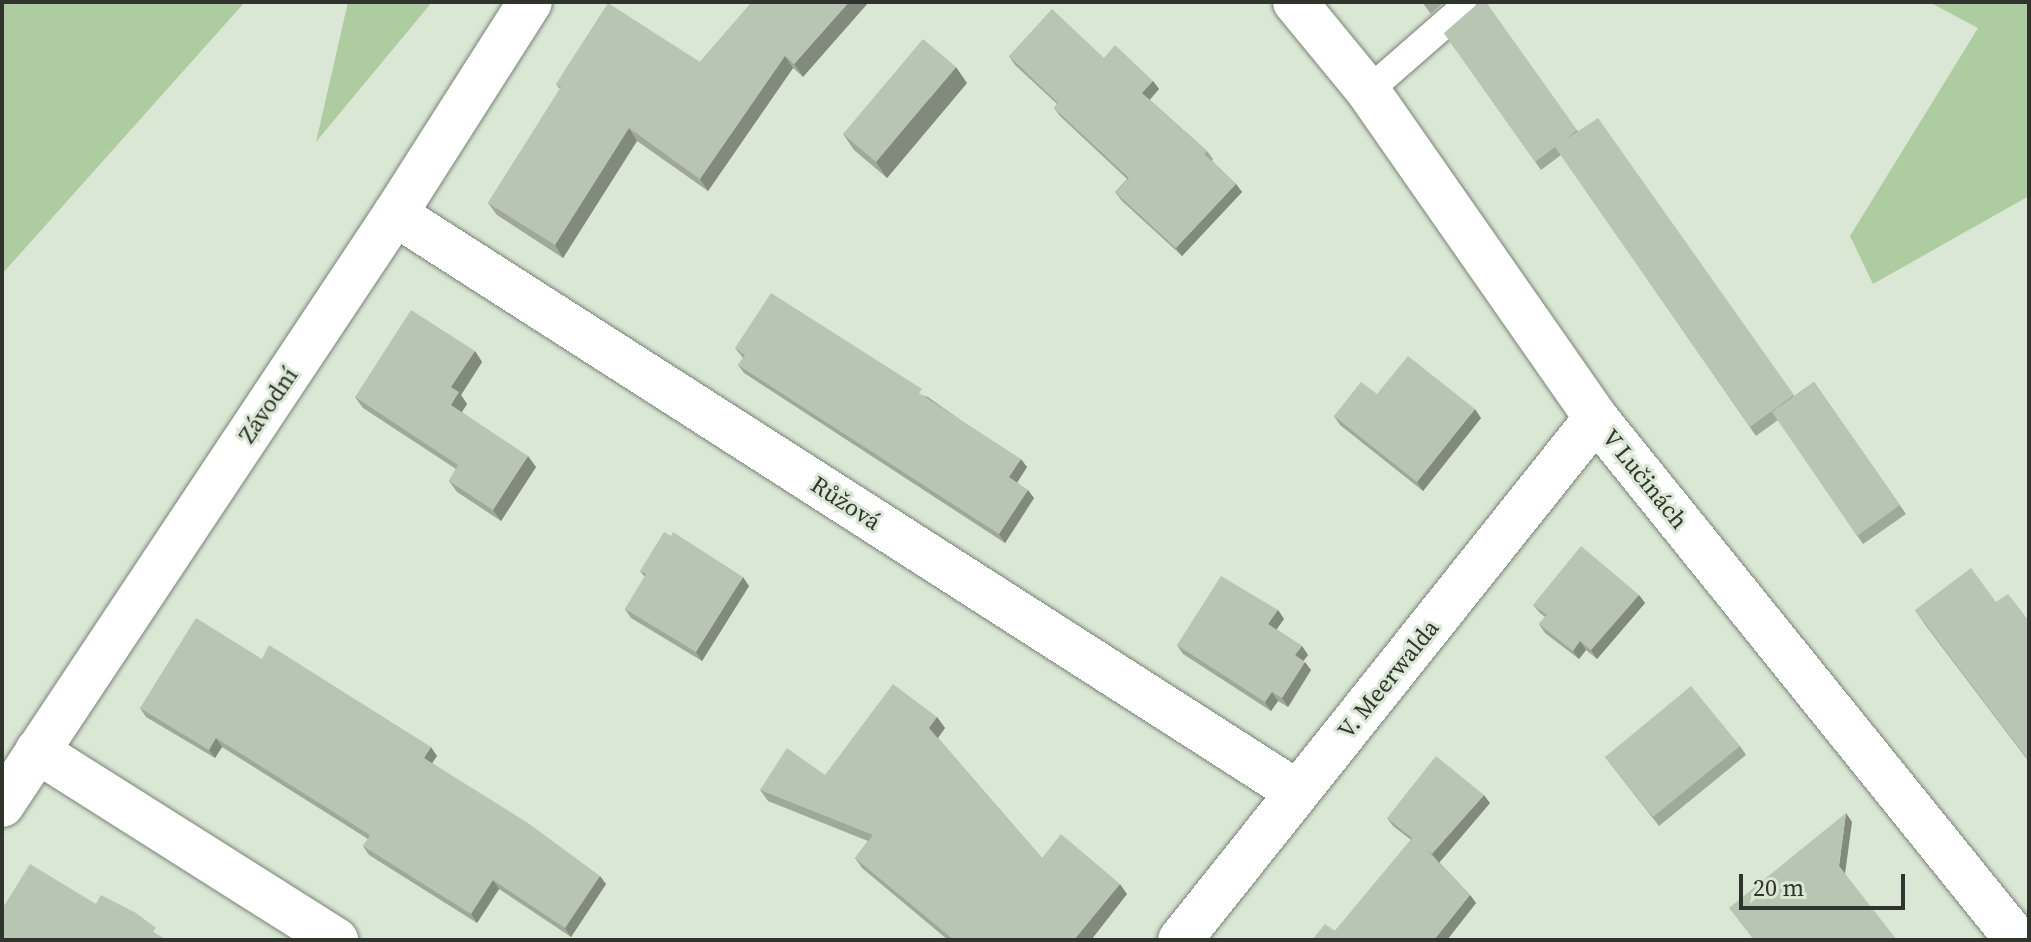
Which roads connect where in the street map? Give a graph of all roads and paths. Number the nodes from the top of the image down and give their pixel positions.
1 (530, 2) edge
2 (1295, 2) edge
3 (1470, 2) edge
4 (1368, 91) junction
5 (395, 214) junction
6 (1596, 418) junction
7 (37, 751) junction
8 (1297, 792) junction
9 (2, 805) edge
10 (336, 940) edge
11 (1180, 940) edge
12 (2017, 940) edge

1 - 5 street, Závodní
2 - 4 street, V Lučinách
3 - 4 lane
4 - 6 street, V Lučinách
5 - 7 street, Závodní
5 - 8 street, Růžová
6 - 8 street, V. Meerwalda
6 - 12 street, V Lučinách
7 - 9 street, Závodní
7 - 10 street
8 - 11 street, V. Meerwalda

